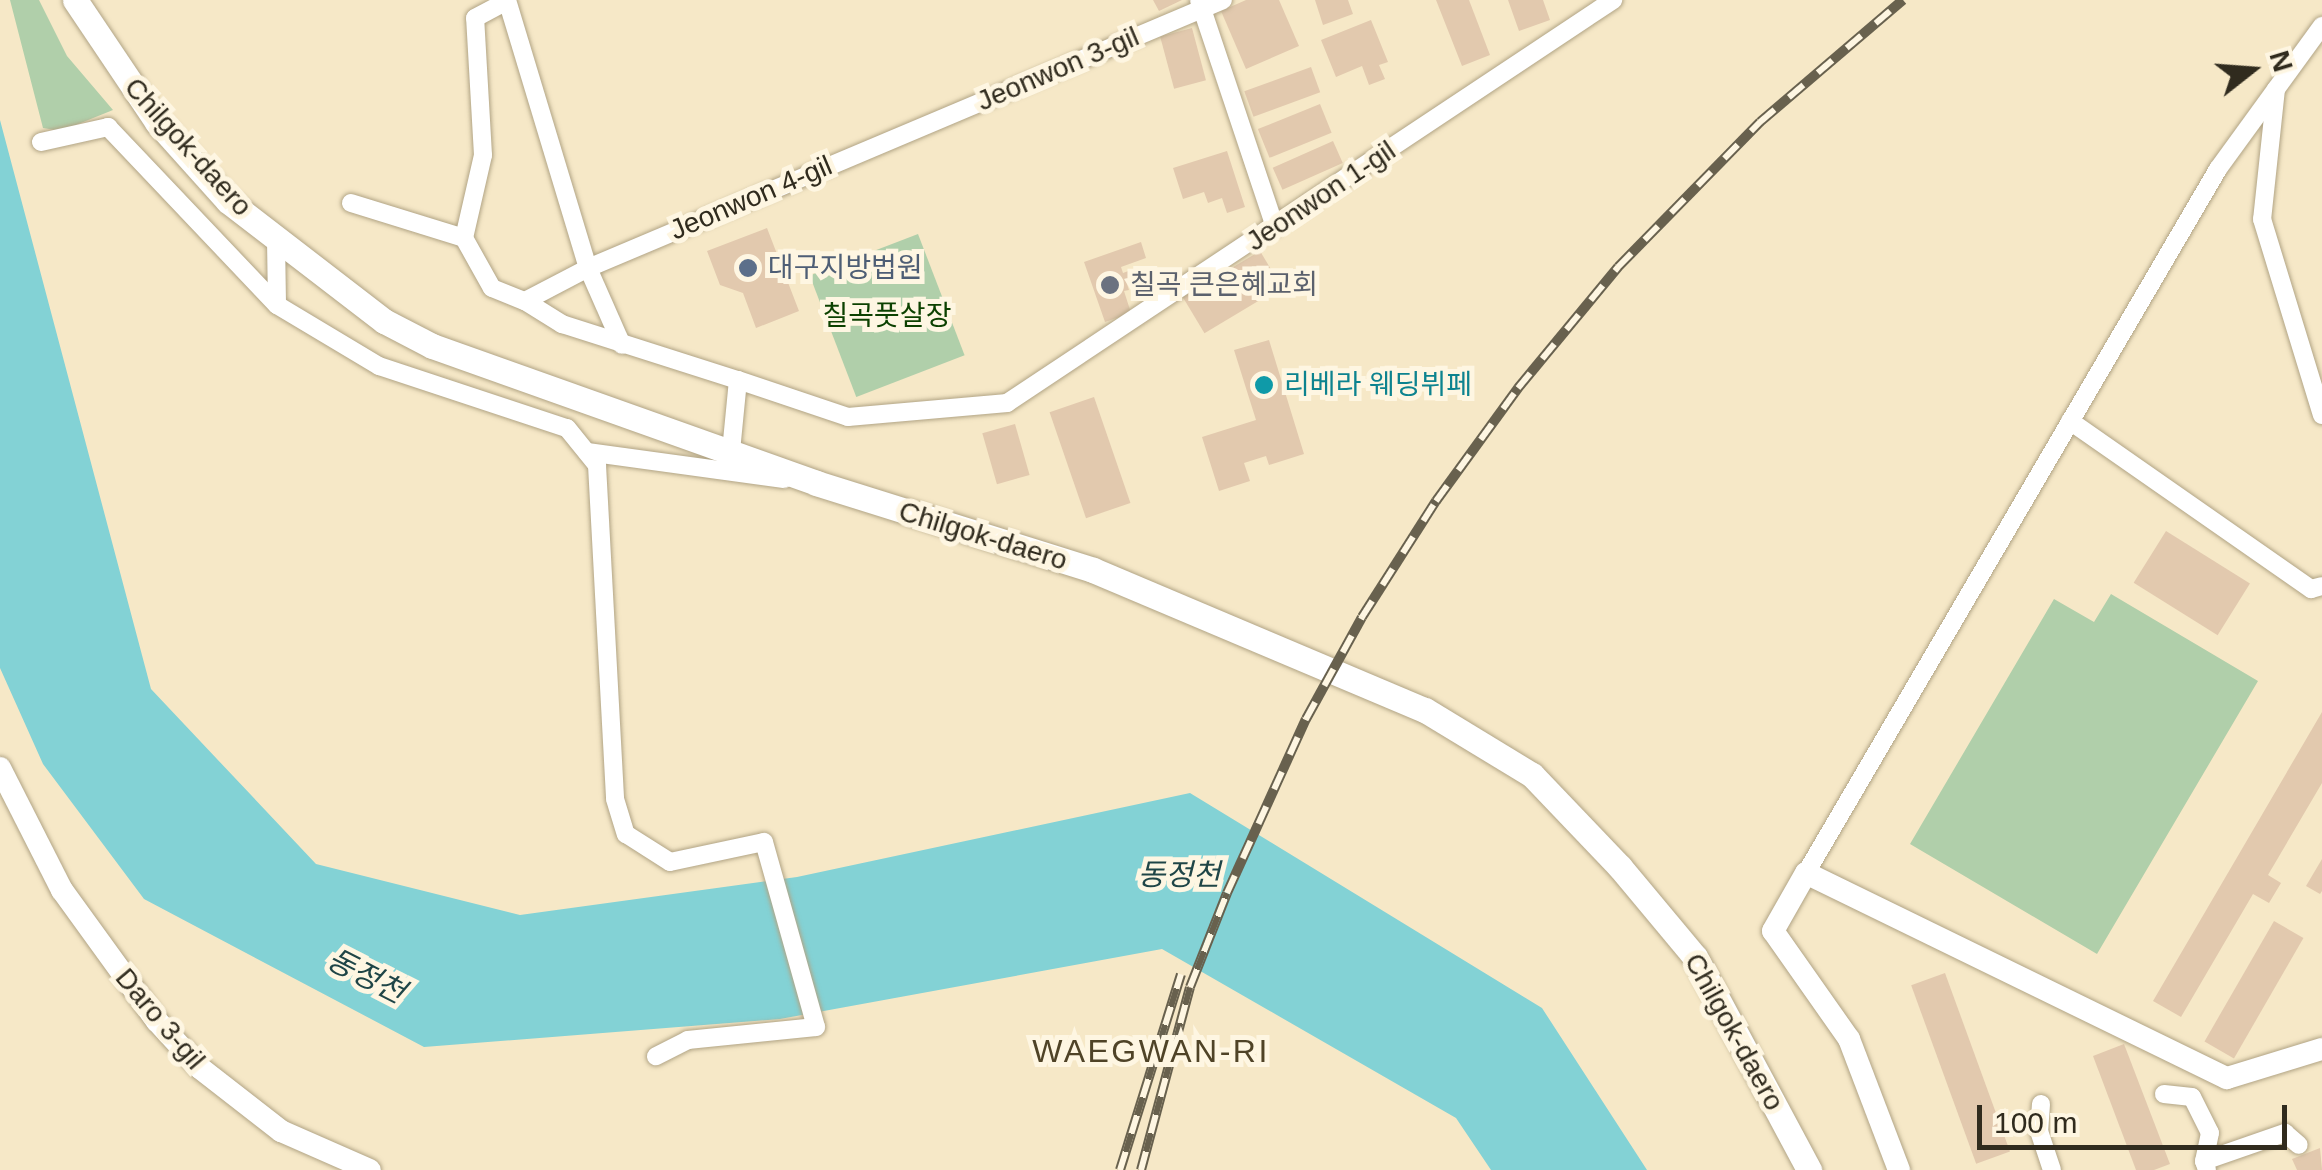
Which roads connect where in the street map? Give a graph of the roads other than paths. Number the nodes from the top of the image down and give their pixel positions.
1 (75, 0) edge
2 (507, 0) edge
3 (1223, 0) edge
4 (1613, 0) edge
5 (1200, 5) edge
6 (2322, 26) edge
7 (2276, 89) junction
8 (914, 130) joint
9 (41, 142) dead end
10 (351, 203) dead end
11 (1275, 228) junction
12 (464, 238) junction
13 (276, 240) junction
14 (588, 268) junction
15 (526, 302) junction
16 (278, 306) junction
17 (622, 345) junction
18 (738, 380) junction
19 (2322, 415) edge
20 (2070, 421) junction
21 (586, 452) junction
22 (731, 452) junction
23 (816, 483) junction
24 (2322, 586) edge
25 (0, 768) edge
26 (7, 804) edge
27 (1806, 873) junction
28 (2322, 1048) edge
29 (656, 1056) dead end
30 (2164, 1094) dead end
31 (2041, 1104) dead end
32 (2299, 1145) dead end
33 (2205, 1165) edge
34 (370, 1170) edge
35 (1809, 1170) edge
36 (1900, 1170) edge
37 (2052, 1170) edge

1 - 13 main road, Chilgok-daero
2 - 12 street
2 - 14 street
3 - 5 street, Jeonwon 3-gil
4 - 11 street, Jeonwon 1-gil
5 - 8 street, Jeonwon 3-gil
5 - 11 street
6 - 7 street
7 - 19 street
7 - 20 street
8 - 14 street, Jeonwon 4-gil
9 - 16 street
10 - 12 street
11 - 18 street, Jeonwon 1-gil
12 - 15 street, Jeonwon 1-gil
13 - 16 street
13 - 22 main road, Chilgok-daero
14 - 15 street, Jeonwon 4-gil
14 - 17 street
15 - 17 street, Jeonwon 1-gil
16 - 21 street
17 - 18 street, Jeonwon 1-gil
18 - 22 street
20 - 24 street
20 - 27 street
21 - 23 street
21 - 29 street
22 - 23 main road, Chilgok-daero
23 - 35 main road, Chilgok-daero
25 - 26 street, Daro 3-gil
26 - 34 street, Daro 3-gil
27 - 28 street
27 - 36 street
30 - 33 street
31 - 37 street
32 - 33 street

